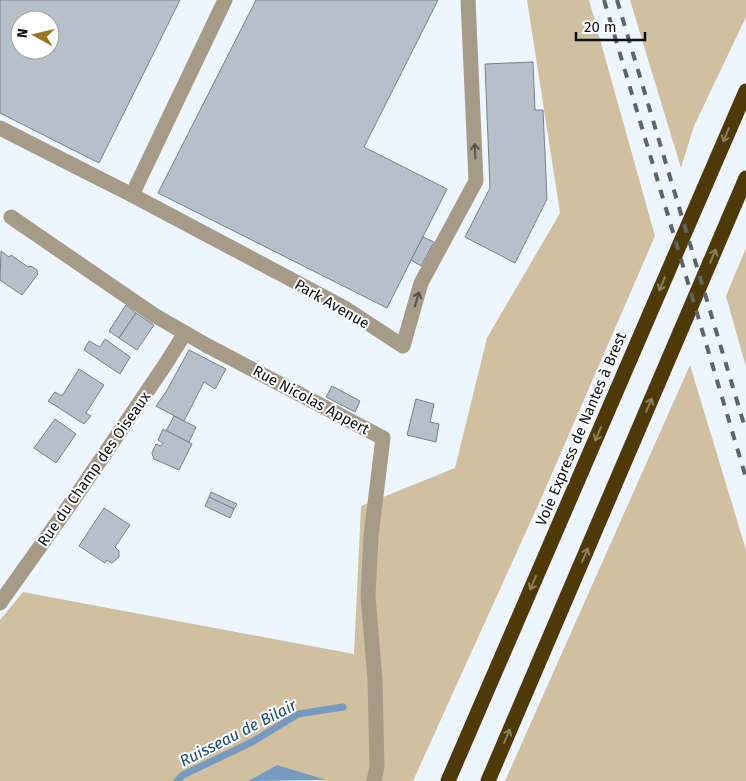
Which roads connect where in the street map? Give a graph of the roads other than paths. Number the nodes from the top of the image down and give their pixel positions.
1 (225, 0) edge
2 (468, 0) edge
3 (746, 91) edge
4 (0, 128) edge
5 (746, 178) edge
6 (132, 195) junction
7 (11, 217) dead end
8 (184, 332) junction
9 (0, 603) edge
10 (376, 774) edge
11 (448, 781) edge
12 (488, 781) edge

1 - 6 street
6 -> 2 street, Park Avenue
3 -> 11 highway, Voie Express de Nantes à Brest
4 - 6 street, Park Avenue
12 -> 5 highway
7 - 8 street, Rue Nicolas Appert
8 - 9 street, Rue du Champ des Oiseaux
8 - 10 street, Rue Nicolas Appert

